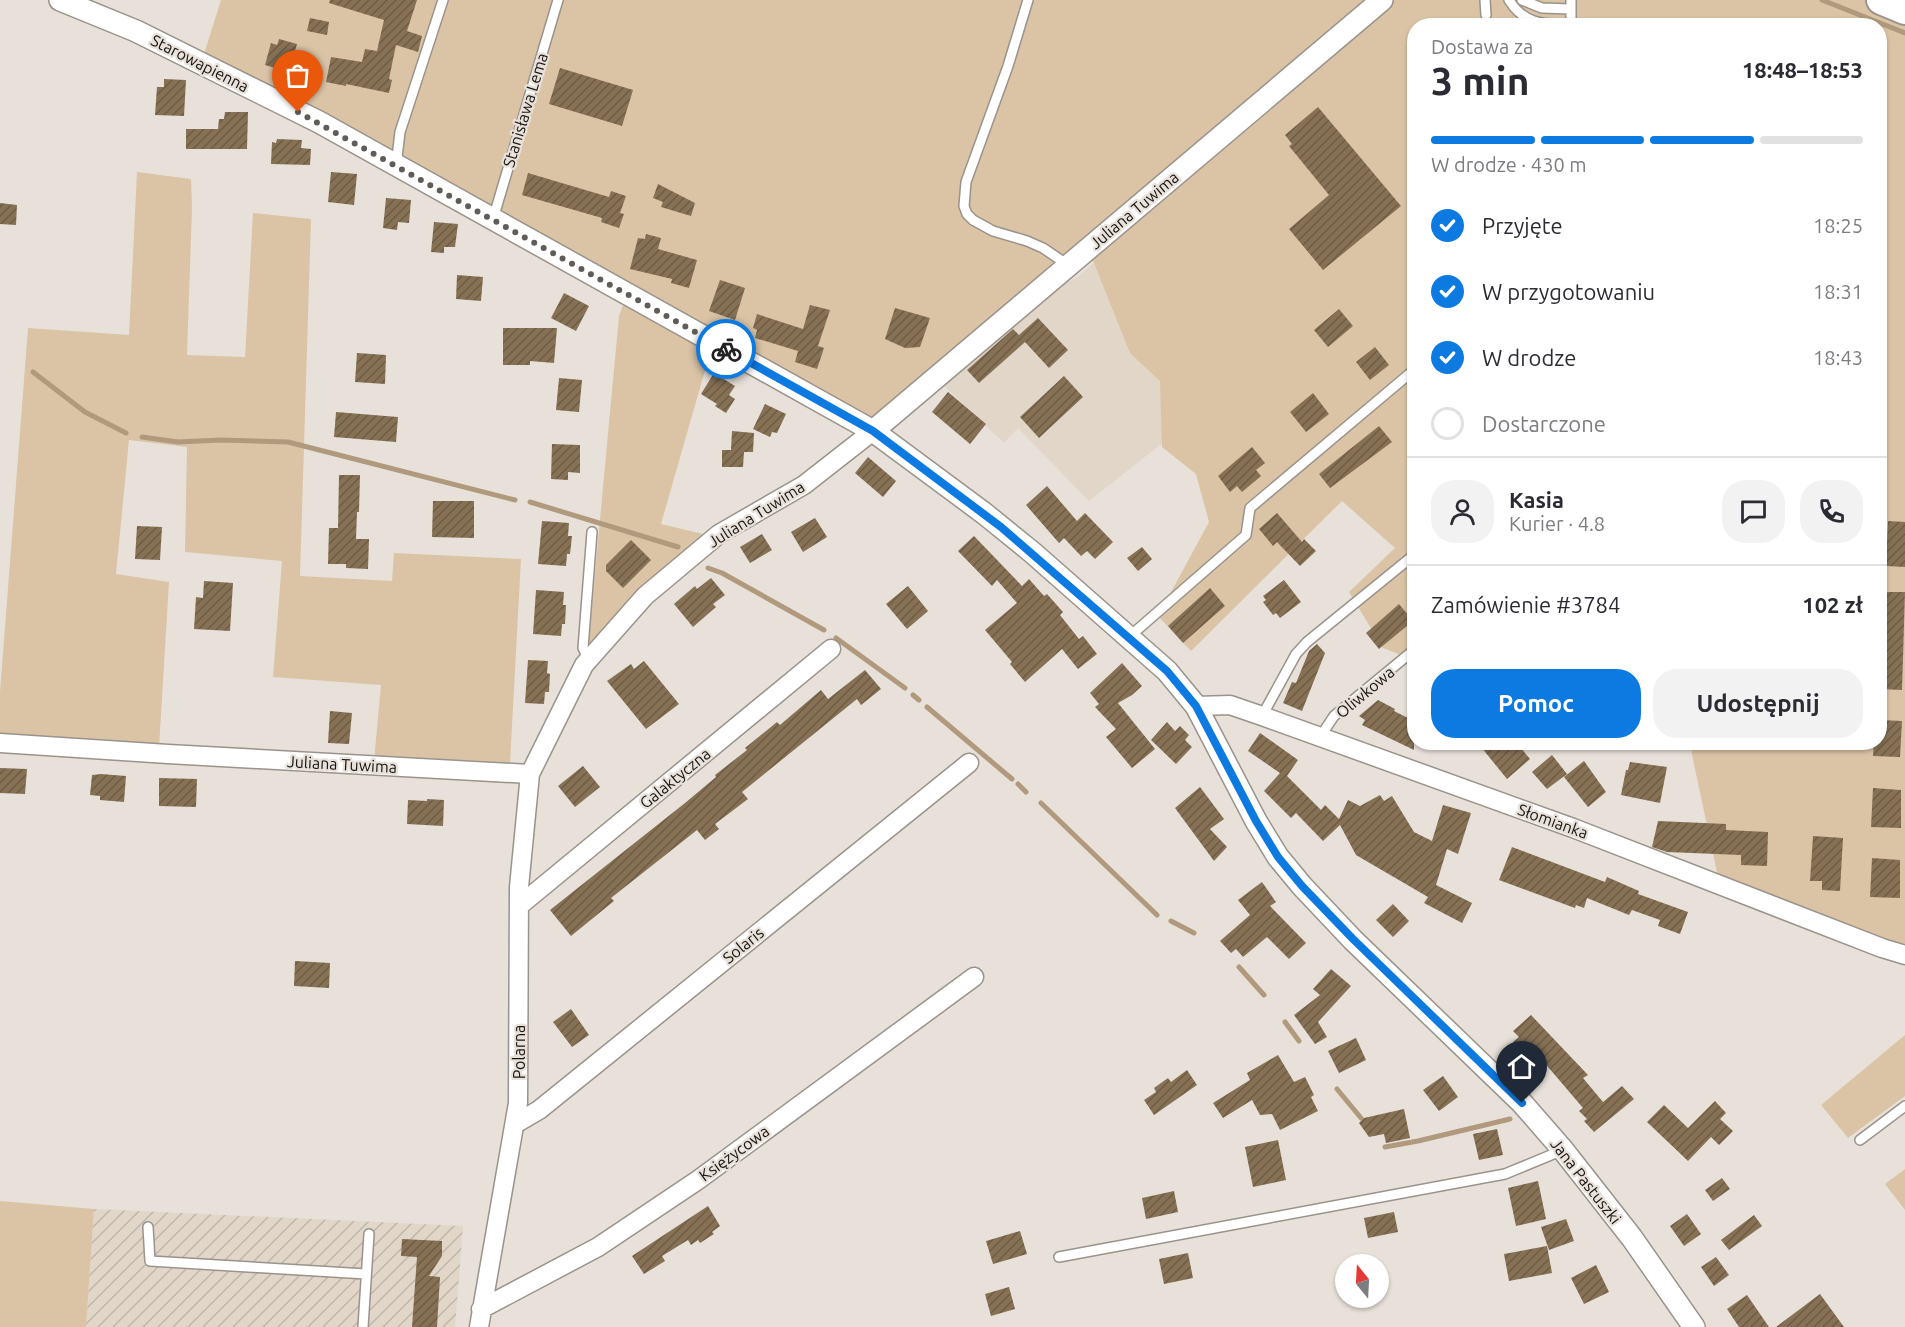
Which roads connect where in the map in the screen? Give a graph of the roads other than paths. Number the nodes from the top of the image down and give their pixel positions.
1 (60, 0) edge
2 (443, 0) edge
3 (558, 0) edge
4 (1028, 0) edge
5 (1382, 0) edge
6 (1485, 0) edge
7 (1509, 0) edge
8 (1522, 0) edge
9 (1881, 0) edge
10 (1571, 4) edge
11 (1905, 10) edge
12 (1486, 15) dead end
13 (1526, 18) edge
14 (396, 166) junction
15 (493, 219) junction
16 (1068, 265) junction
17 (1407, 376) edge
18 (873, 431) junction
19 (592, 532) dead end
20 (1407, 561) edge
21 (1129, 637) junction
22 (831, 650) dead end
23 (1407, 656) edge
24 (589, 660) junction
25 (1196, 706) junction
26 (1262, 716) junction
27 (1320, 737) junction
28 (0, 742) edge
29 (969, 763) dead end
30 (530, 774) junction
31 (519, 906) junction
32 (1905, 955) edge
33 (974, 977) dead end
34 (1905, 1106) edge
35 (515, 1124) junction
36 (1860, 1140) dead end
37 (1563, 1150) junction
38 (148, 1227) dead end
39 (369, 1234) dead end
40 (1059, 1257) dead end
41 (366, 1274) junction
42 (480, 1318) edge
43 (363, 1327) edge
44 (1694, 1327) edge

1 - 14 street, Starowapienna
2 - 14 lane
3 - 15 lane, Stanisława Lema
4 - 16 lane
5 - 16 street, Juliana Tuwima
6 - 12 lane
7 - 13 lane
8 - 10 lane
9 - 11 highway
14 - 15 street, Starowapienna
15 - 18 street, Starowapienna
16 - 18 street, Juliana Tuwima
17 - 21 lane
18 - 21 street, Jana Pastuszki
18 - 24 street, Juliana Tuwima
19 - 24 lane
20 - 26 lane
21 - 25 street, Jana Pastuszki
22 - 31 street, Galaktyczna
23 - 27 lane, Oliwkowa
24 - 30 street, Juliana Tuwima
25 - 26 street, Słomianka
25 - 37 street, Jana Pastuszki
26 - 27 street, Słomianka
27 - 32 street, Słomianka
28 - 30 street, Juliana Tuwima
29 - 35 street, Solaris
30 - 31 street, Polarna
31 - 35 street, Polarna
33 - 42 street, Księżycowa
34 - 36 lane
35 - 42 street, Polarna
37 - 40 lane
37 - 44 street, Jana Pastuszki
38 - 41 lane
39 - 41 lane
41 - 43 lane

